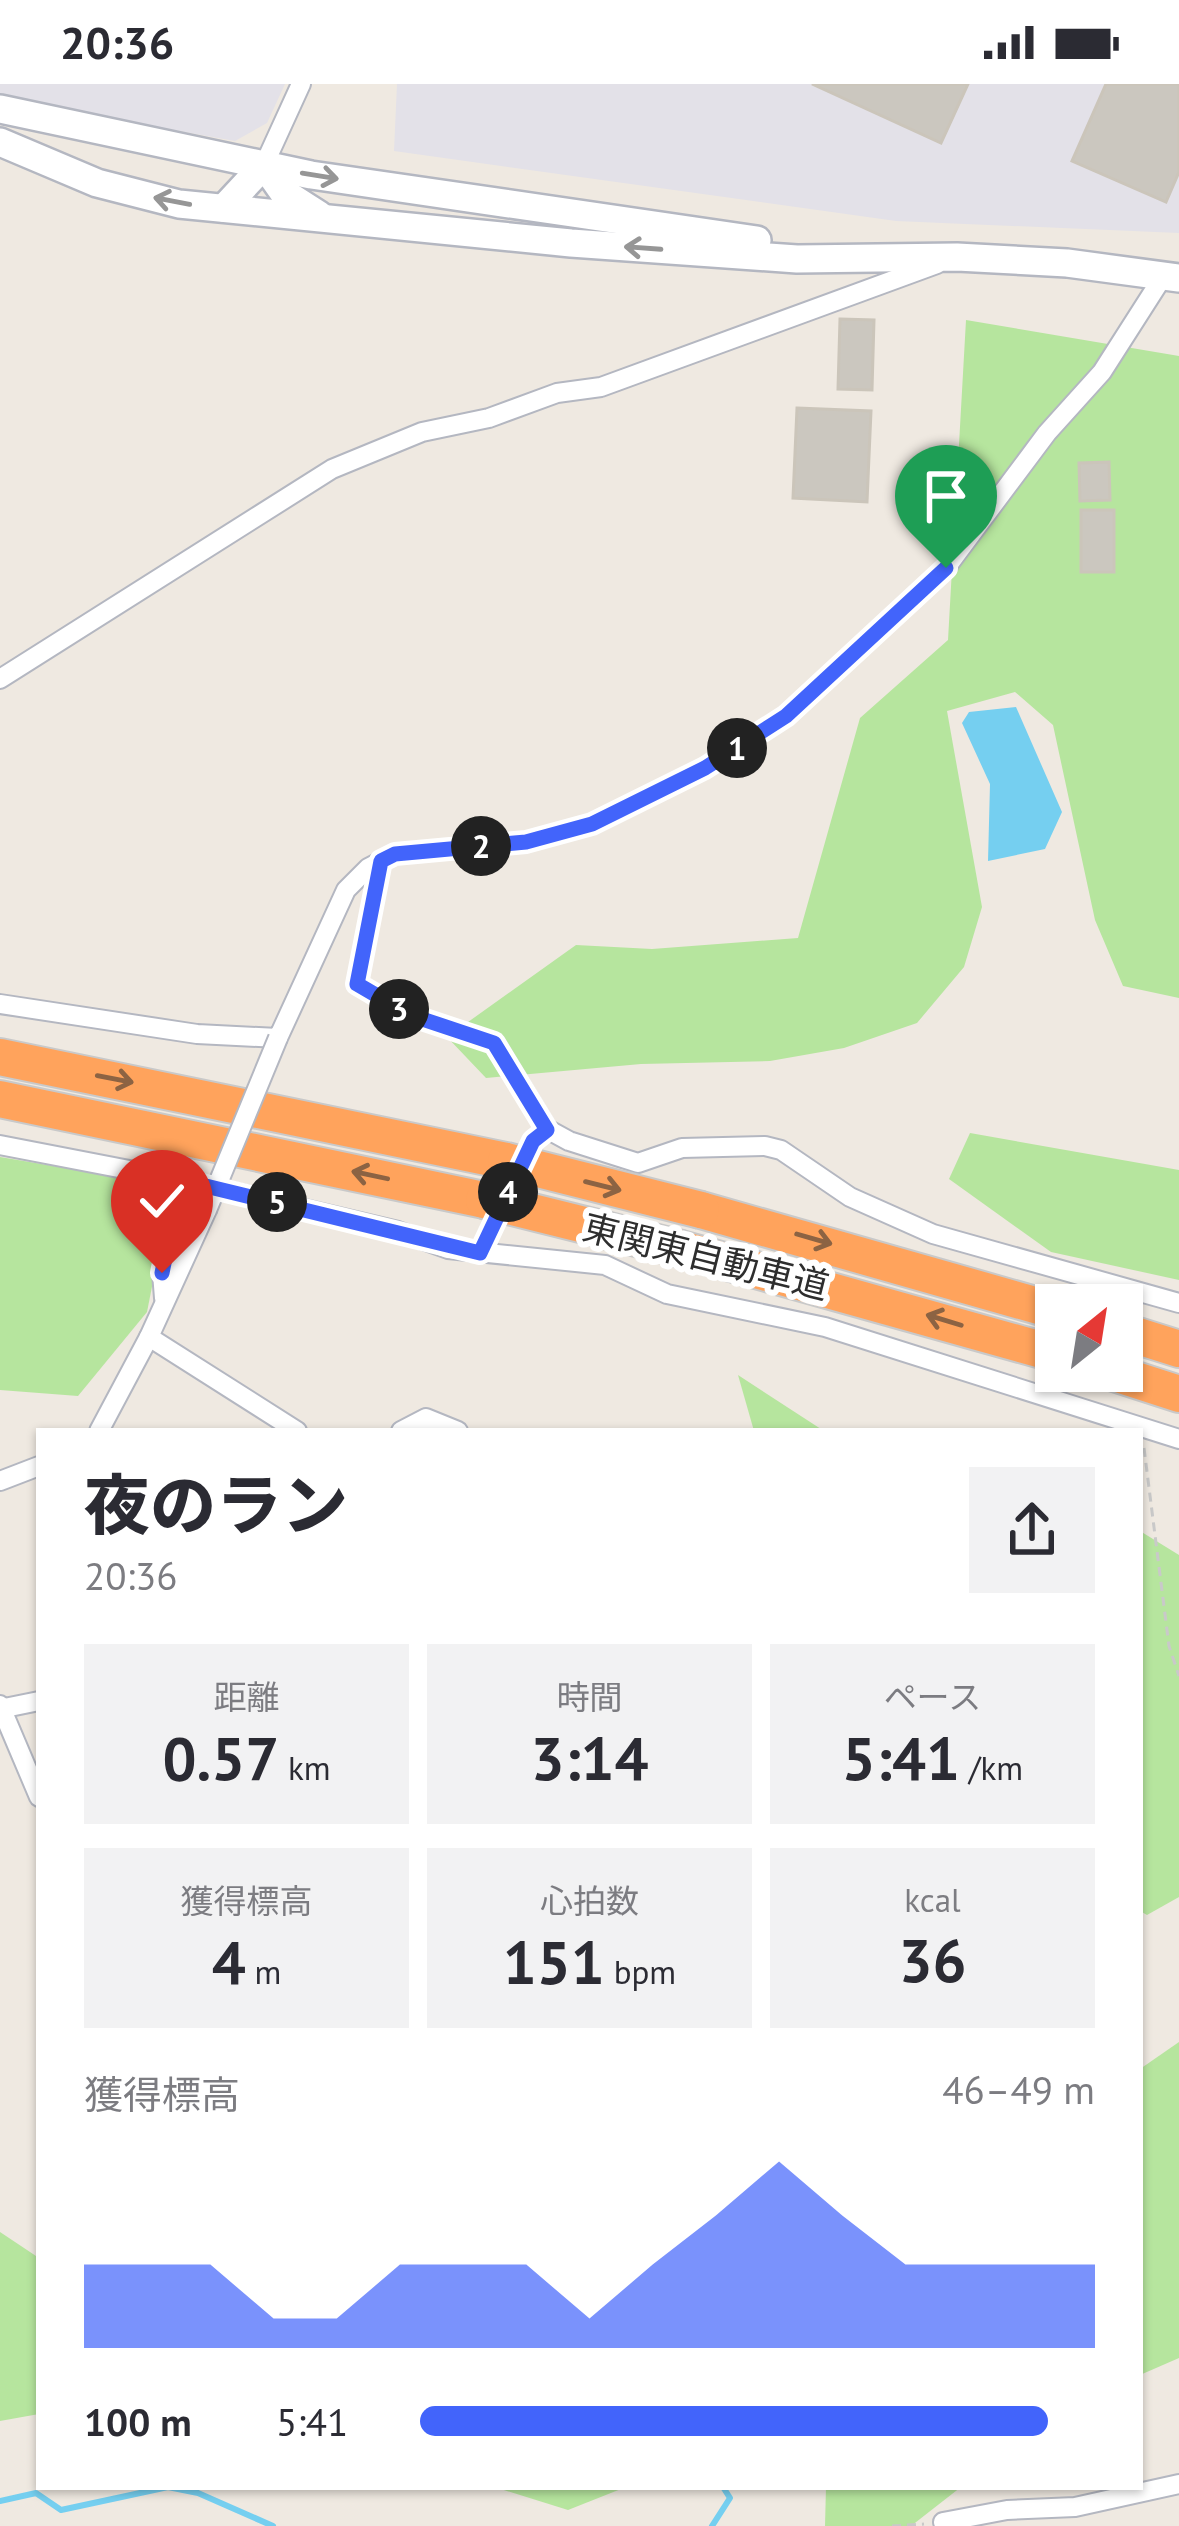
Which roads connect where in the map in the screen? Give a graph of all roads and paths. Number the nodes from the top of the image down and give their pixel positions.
1 (301, 84) edge
2 (0, 109) edge
3 (0, 142) edge
4 (264, 165) junction
5 (224, 208) junction
6 (322, 217) junction
7 (957, 257) junction
8 (886, 259) junction
9 (1172, 276) edge
10 (0, 679) edge
11 (381, 861) junction
12 (0, 1004) edge
13 (278, 1038) junction
14 (0, 1057) edge
15 (0, 1099) edge
16 (547, 1130) junction
17 (0, 1145) edge
18 (181, 1180) junction
19 (480, 1253) junction
20 (164, 1303) junction
21 (1179, 1303) edge
22 (1035, 1305) edge
23 (149, 1337) junction
24 (1143, 1338) edge
25 (1035, 1348) edge
26 (1179, 1349) edge
27 (1143, 1382) edge
28 (1179, 1394) edge
29 (101, 1428) edge
30 (292, 1428) edge
31 (406, 1428) edge
32 (451, 1428) edge
33 (1144, 1428) junction
34 (1179, 1439) edge
35 (36, 1467) edge
36 (0, 1480) edge
37 (1179, 1676) edge
38 (36, 1702) edge
39 (0, 1708) edge
40 (36, 1790) edge
41 (1179, 2485) edge
42 (944, 2522) joint
43 (892, 2526) edge

1 - 4 street
2 - 4 street
5 -> 3 street
4 - 5 street
4 - 6 street
4 -> 8 street
5 - 6 street
8 -> 6 street
7 - 8 street
7 - 9 street
7 - 10 street
9 - 11 street
11 - 13 street
11 - 16 street
12 - 13 street
13 - 20 street, bridge
14 -> 22 highway, 東関東自動車道, bridge
25 -> 15 highway, 東関東自動車道, bridge
16 - 19 street
16 - 21 street
17 - 18 street
18 - 19 street
18 - 20 street
19 - 33 street
20 - 23 street
23 - 29 street
23 - 30 street
24 - 26 highway
27 - 28 highway
31 - 32 street
33 - 34 street
33 - 37 path
35 - 36 street
38 - 39 street
39 - 40 street
41 - 42 street
42 - 43 path

